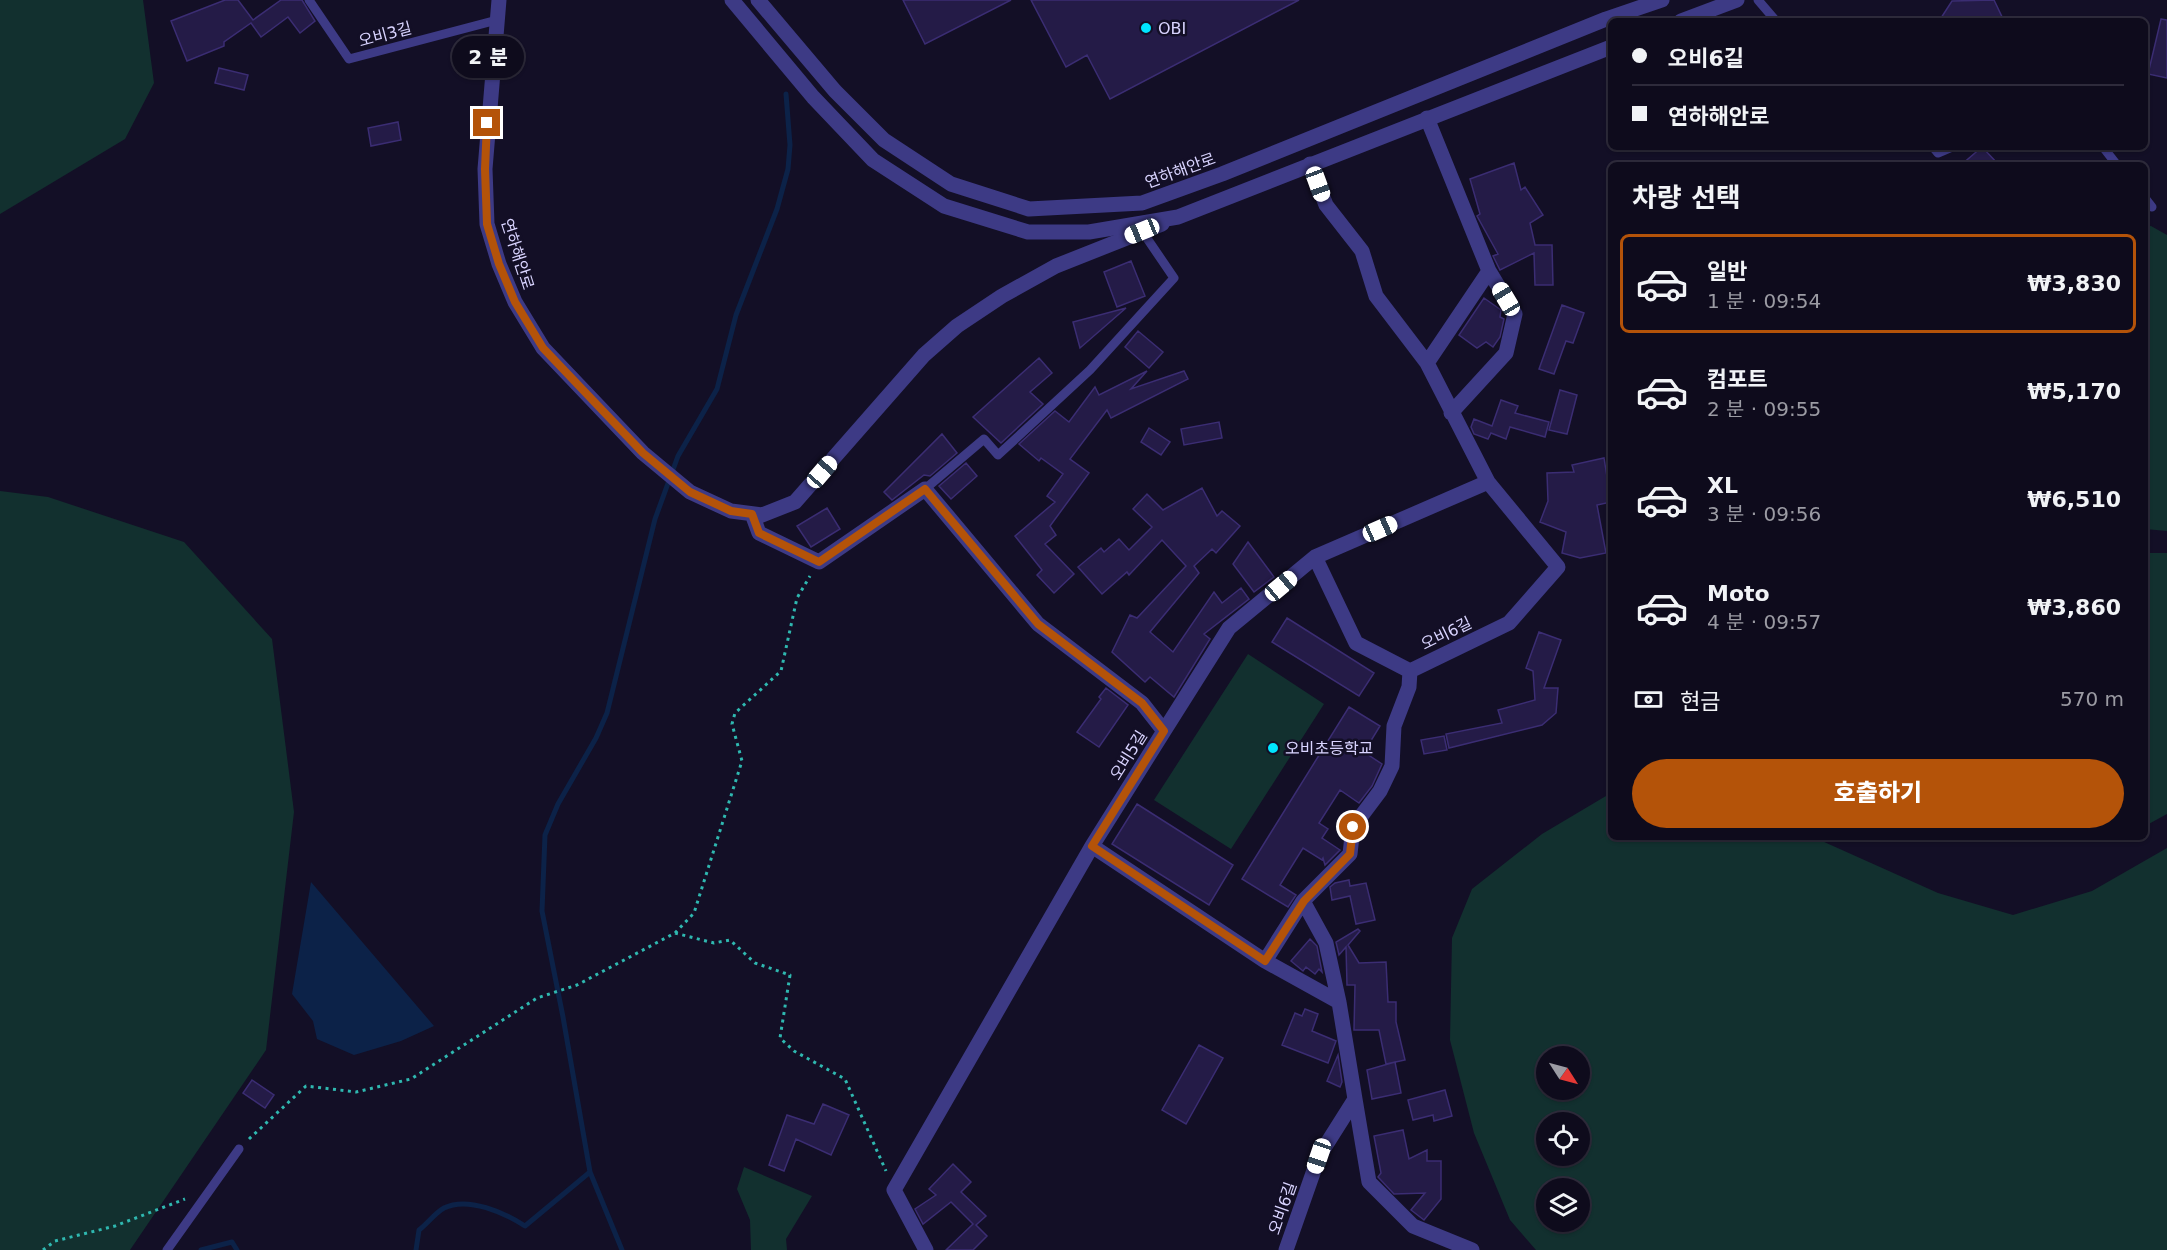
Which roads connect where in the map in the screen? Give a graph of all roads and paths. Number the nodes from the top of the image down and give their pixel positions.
1 (309, 0) edge
2 (499, 0) edge
3 (732, 0) edge
4 (758, 0) edge
5 (1662, 0) edge
6 (1737, 0) edge
7 (1758, 0) edge
8 (1608, 18) edge
9 (1609, 18) edge
10 (1689, 18) edge
11 (1773, 18) edge
12 (496, 20) junction
13 (1608, 48) edge
14 (1427, 118) junction
15 (2106, 150) edge
16 (2116, 162) edge
17 (1310, 164) junction
18 (2148, 202) edge
19 (2152, 207) dead end
20 (1178, 217) junction
21 (1142, 231) junction
22 (1489, 271) junction
23 (1427, 363) junction
24 (1452, 413) junction
25 (1488, 482) junction
26 (925, 489) junction
27 (752, 514) junction
28 (1315, 558) junction
29 (819, 562) junction
30 (1410, 671) junction
31 (1164, 731) junction
32 (1092, 846) junction
33 (1304, 901) junction
34 (675, 933) junction
35 (1265, 961) junction
36 (1339, 1002) junction
37 (1355, 1100) junction
38 (239, 1149) joint
39 (894, 1190) junction
40 (193, 1192) dead end
41 (43, 1250) edge
42 (167, 1250) edge
43 (926, 1250) edge
44 (1286, 1250) edge
45 (1472, 1250) edge

1 - 12 lane, 오비3길
2 - 12 street, 연하해안로
3 - 20 street
4 - 8 street, 연하해안로
5 - 9 street, 연하해안로
6 - 10 street
7 - 11 lane
12 - 27 street, 연하해안로
13 - 14 street
14 - 17 street
14 - 22 street
15 - 16 lane
17 - 20 street
17 - 23 street, 오비6길
18 - 19 lane
20 - 21 street
21 - 26 lane
21 - 27 street
22 - 23 street
22 - 24 street
23 - 24 street, 오비6길
24 - 25 street, 오비6길
25 - 28 street
25 - 30 street, 오비6길
26 - 29 street
26 - 31 street, 오비5길
27 - 29 street
28 - 30 street
28 - 31 street
29 - 34 path
30 - 33 street, 오비6길
31 - 32 street, 오비5길
32 - 35 street
32 - 39 street, 오비5길
33 - 35 street, 오비6길
33 - 36 street
34 - 38 path
34 - 39 path
35 - 36 street
36 - 37 street
37 - 44 street, 오비6길
37 - 45 street
38 - 42 lane
39 - 43 street
40 - 41 path

